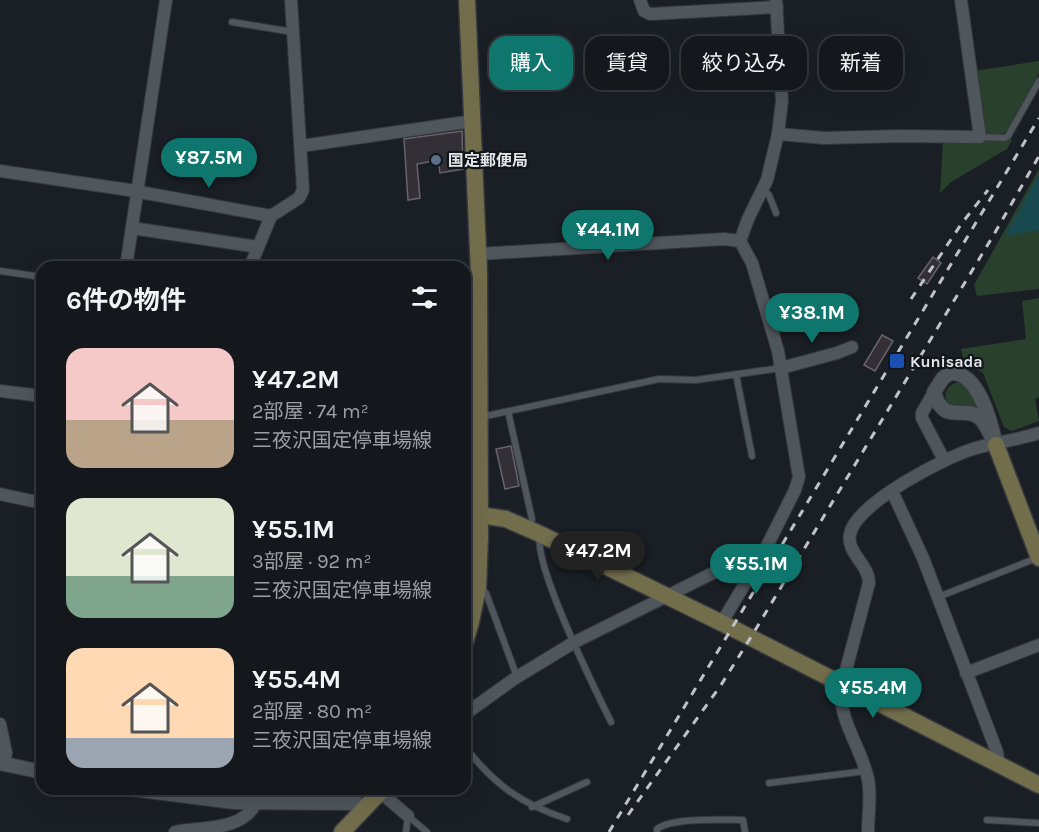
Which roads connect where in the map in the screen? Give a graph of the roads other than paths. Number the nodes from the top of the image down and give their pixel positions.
1 (166, 0) edge
2 (291, 0) edge
3 (467, 0) edge
4 (640, 0) edge
5 (961, 0) edge
6 (776, 3) edge
7 (232, 22) dead end
8 (294, 32) junction
9 (1039, 81) edge
10 (473, 121) junction
11 (778, 134) junction
12 (980, 137) junction
13 (301, 146) junction
14 (0, 171) edge
15 (764, 190) junction
16 (137, 192) junction
17 (776, 213) dead end
18 (271, 216) junction
19 (132, 228) junction
20 (741, 241) junction
21 (258, 247) junction
22 (478, 254) junction
23 (127, 261) edge
24 (252, 261) edge
25 (0, 271) edge
26 (472, 274) edge
27 (36, 276) edge
28 (852, 347) dead end
29 (781, 368) junction
30 (736, 374) junction
31 (0, 391) edge
32 (934, 392) junction
33 (36, 395) edge
34 (508, 411) junction
35 (473, 418) edge
36 (1039, 433) edge
37 (996, 444) junction
38 (752, 456) dead end
39 (944, 460) junction
40 (892, 491) junction
41 (0, 494) edge
42 (36, 502) edge
43 (480, 515) junction
44 (1034, 526) edge
45 (535, 532) junction
46 (471, 548) edge
47 (764, 552) junction
48 (1039, 558) edge
49 (480, 560) junction
50 (478, 588) junction
51 (666, 596) junction
52 (937, 597) junction
53 (471, 621) edge
54 (722, 622) junction
55 (573, 643) junction
56 (1039, 645) edge
57 (966, 673) junction
58 (517, 677) junction
59 (843, 684) junction
60 (471, 710) edge
61 (611, 722) dead end
62 (0, 724) edge
63 (471, 755) edge
64 (2, 764) edge
65 (999, 766) junction
66 (36, 771) edge
67 (866, 771) junction
68 (587, 782) dead end
69 (769, 783) dead end
70 (1039, 785) edge
71 (375, 795) edge
72 (232, 796) edge
73 (256, 803) junction
74 (532, 807) junction
75 (408, 816) junction
76 (567, 819) dead end
77 (987, 820) dead end
78 (1039, 824) edge
79 (175, 832) edge
80 (342, 832) edge
81 (406, 832) edge
82 (427, 832) edge
83 (657, 832) edge
84 (745, 832) edge
85 (868, 832) edge

1 - 16 street
2 - 8 street
3 - 10 main road
4 - 6 street
5 - 12 street
6 - 11 street
7 - 8 lane
8 - 13 street
9 - 12 lane
10 - 13 street
10 - 22 main road
11 - 12 street
11 - 15 street
13 - 18 street
14 - 16 street
15 - 17 lane
15 - 20 street
16 - 18 street
16 - 19 street
18 - 21 street
19 - 21 street
19 - 23 street
20 - 22 street
20 - 29 street
21 - 24 street
22 - 26 main road
25 - 27 lane
26 - 35 main road
28 - 29 street
29 - 30 lane
29 - 47 street
30 - 34 lane
30 - 38 lane
31 - 33 street
32 - 37 street
32 - 37 street
32 - 39 street
34 - 35 lane
34 - 45 lane
35 - 43 main road
36 - 37 street
37 - 39 street
37 - 44 main road
39 - 40 street
40 - 52 street
40 - 59 street
41 - 42 street
43 - 45 main road
43 - 49 main road
44 - 48 main road
45 - 51 main road
45 - 55 lane
46 - 49 lane
47 - 51 street
47 - 54 street
48 - 52 lane
49 - 50 main road
50 - 53 main road
50 - 58 lane
51 - 54 main road
51 - 55 street
52 - 57 street
54 - 59 main road
55 - 58 street
55 - 61 lane
56 - 57 street
57 - 65 street
58 - 60 street
59 - 65 main road
59 - 67 street
62 - 64 street
63 - 74 lane
64 - 66 street
65 - 70 main road
67 - 69 lane
67 - 85 street
68 - 74 lane
71 - 73 street
71 - 75 street
71 - 80 main road
72 - 73 street
73 - 79 street
74 - 76 lane
75 - 81 lane
75 - 82 lane
77 - 78 lane
83 - 84 lane

